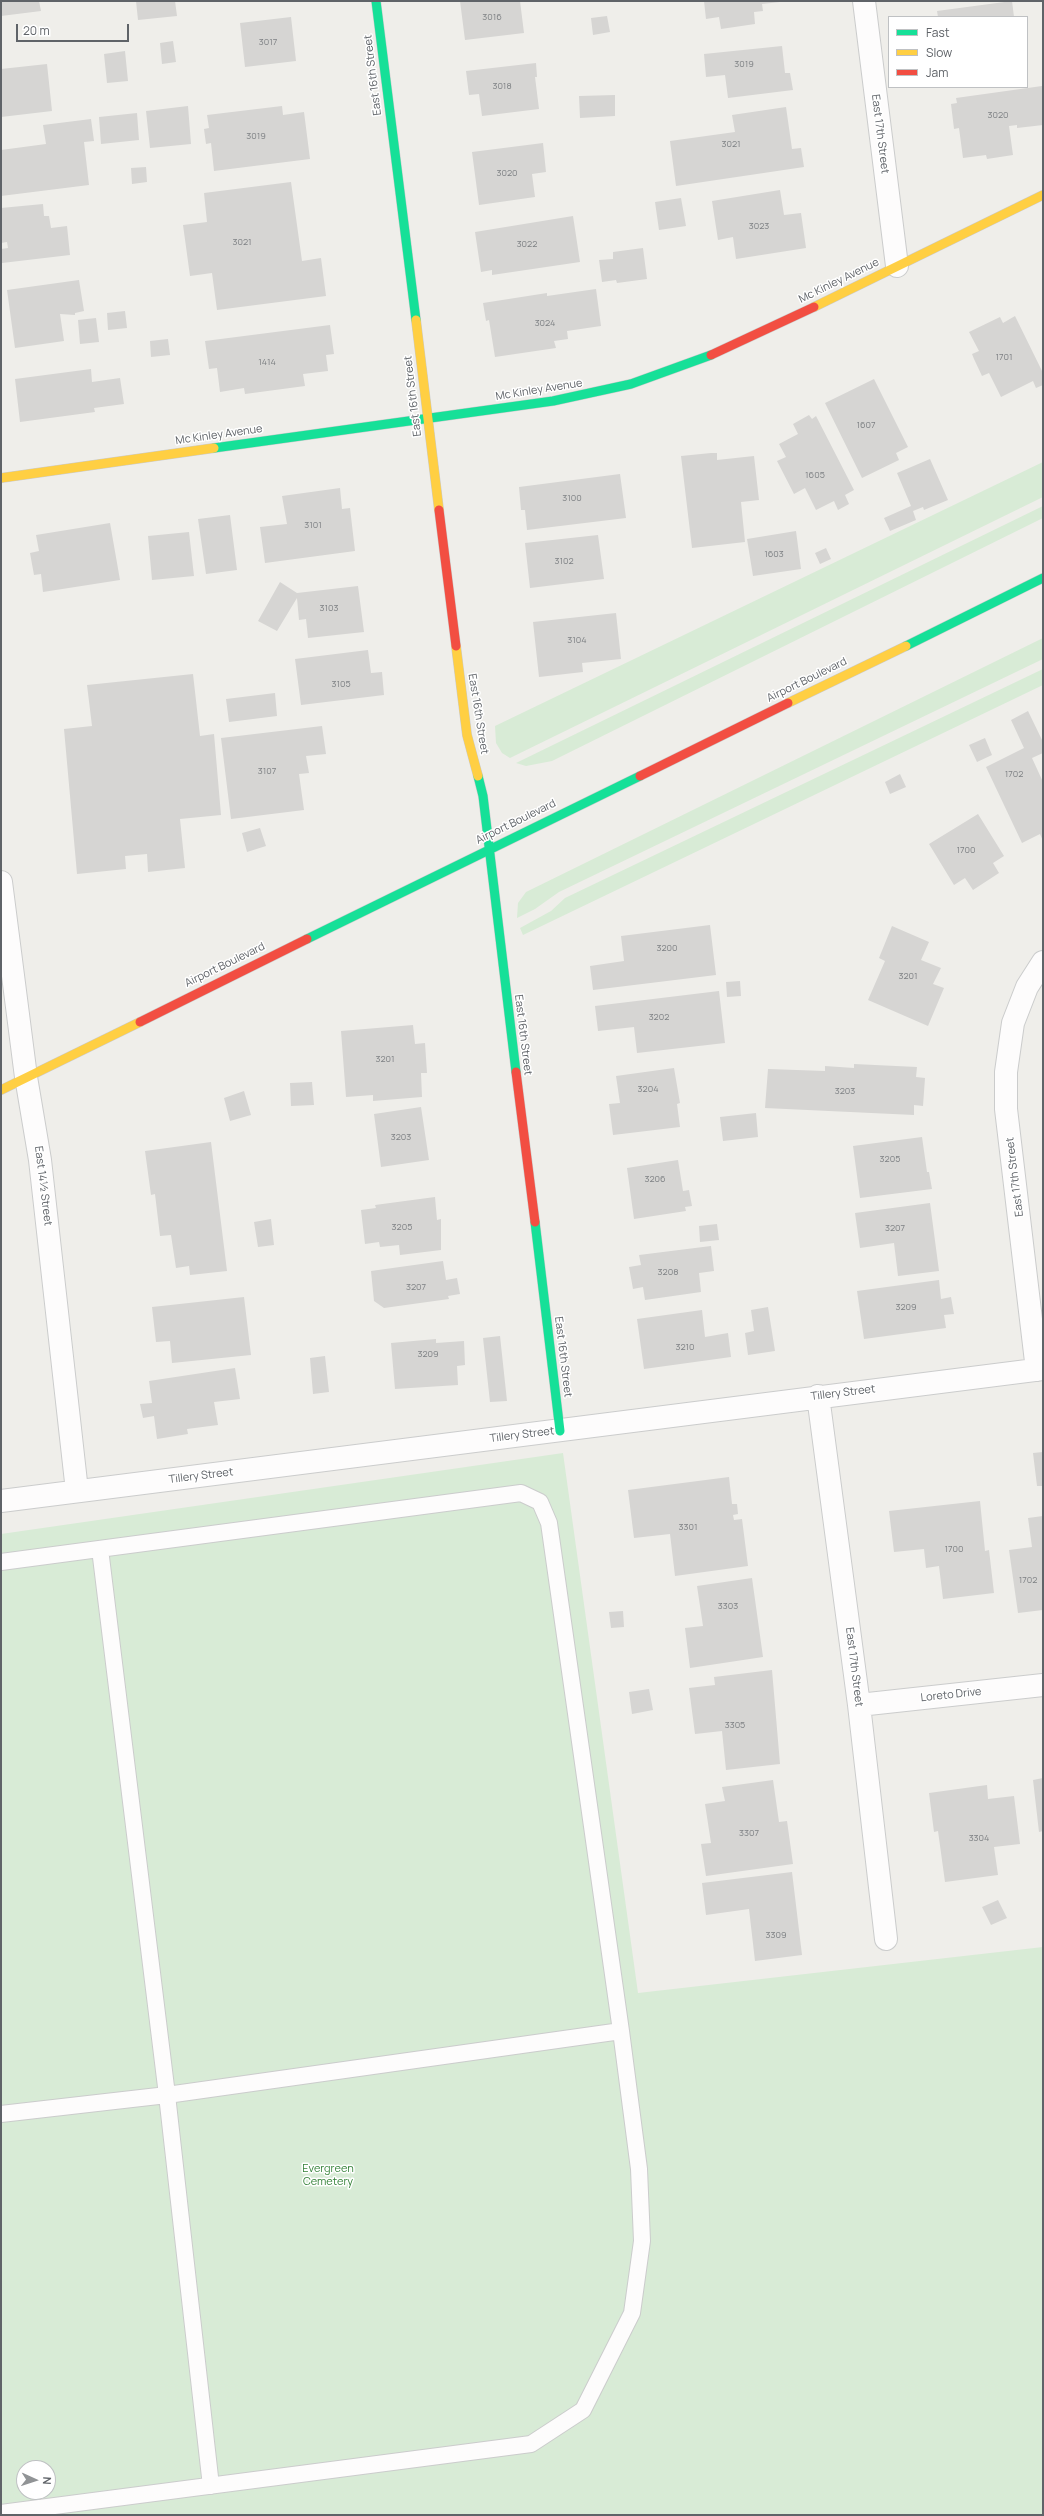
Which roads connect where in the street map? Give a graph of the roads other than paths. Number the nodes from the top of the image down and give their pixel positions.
1 (376, 1) edge
2 (864, 1) edge
3 (1043, 195) edge
4 (897, 266) junction
5 (427, 419) junction
6 (1, 478) edge
7 (1043, 578) edge
8 (488, 849) junction
9 (1, 882) edge
10 (1043, 962) edge
11 (26, 1077) junction
12 (1, 1090) edge
13 (1040, 1369) edge
14 (818, 1396) junction
15 (560, 1431) junction
16 (77, 1491) junction
17 (1, 1501) edge
18 (100, 1549) junction
19 (1, 1562) edge
20 (1043, 1685) edge
21 (859, 1705) junction
22 (886, 1939) dead end
23 (621, 2031) junction
24 (167, 2095) junction
25 (1, 2114) edge
26 (211, 2486) junction
27 (1, 2513) edge

1 - 5 street, East 16th Street
2 - 4 street, East 17th Street
3 - 4 street, Mc Kinley Avenue
4 - 5 street, Mc Kinley Avenue
5 - 6 street, Mc Kinley Avenue
5 - 8 street, East 16th Street
7 - 8 street, Airport Boulevard
8 - 11 street, Airport Boulevard
8 - 15 street, East 16th Street
9 - 11 street, East 14½ Street
10 - 13 street, East 17th Street
11 - 12 street, Airport Boulevard
11 - 16 street, East 14½ Street
13 - 14 street, Tillery Street
14 - 15 street, Tillery Street
14 - 21 street, East 17th Street
15 - 16 street, Tillery Street
16 - 17 street, Tillery Street
18 - 19 lane
18 - 23 lane
18 - 24 lane
20 - 21 street, Loreto Drive
21 - 22 street, East 17th Street
23 - 24 lane
23 - 26 lane
24 - 25 lane
24 - 26 lane
26 - 27 lane

